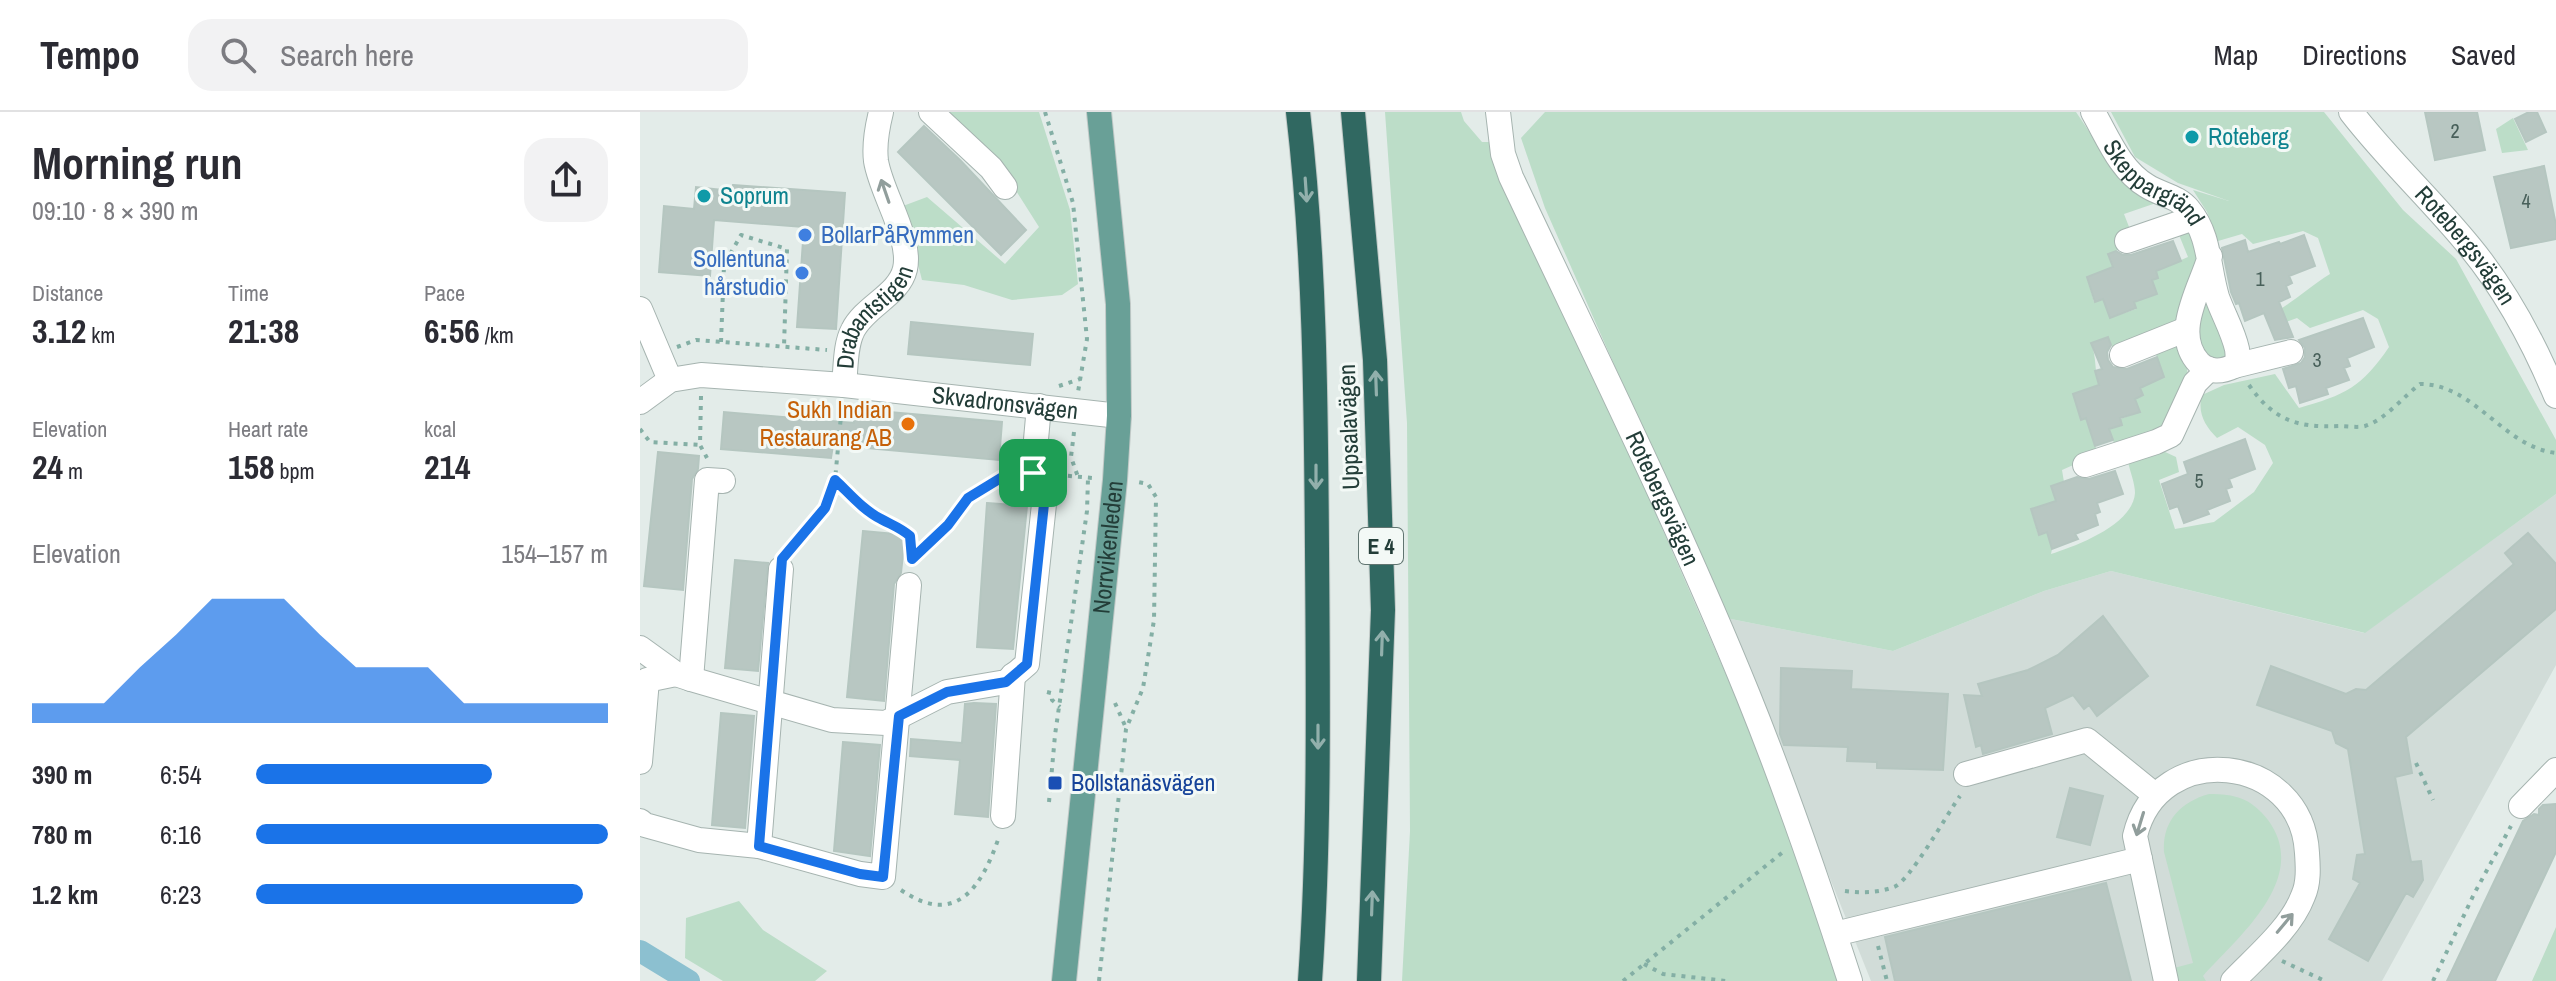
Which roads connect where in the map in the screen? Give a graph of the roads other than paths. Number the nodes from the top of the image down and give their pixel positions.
1 (881, 112) edge
2 (931, 112) edge
3 (1099, 112) edge
4 (1298, 112) edge
5 (1353, 112) edge
6 (1498, 112) edge
7 (2093, 112) edge
8 (2351, 112) edge
9 (1005, 187) dead end
10 (2194, 218) junction
11 (2127, 241) dead end
12 (2210, 256) junction
13 (640, 309) edge
14 (2187, 329) junction
15 (2291, 352) dead end
16 (2122, 355) dead end
17 (2234, 366) junction
18 (2209, 369) junction
19 (670, 380) junction
20 (844, 385) junction
21 (2556, 396) edge
22 (640, 402) edge
23 (1039, 406) junction
24 (1119, 416) junction
25 (2085, 465) dead end
26 (723, 481) dead end
27 (781, 569) road end
28 (909, 585) road end
29 (640, 648) edge
30 (1013, 675) junction
31 (684, 677) junction
32 (772, 703) junction
33 (899, 716) junction
34 (640, 762) edge
35 (2556, 770) edge
36 (1972, 773) road end
37 (2155, 795) junction
38 (2521, 806) road end
39 (1003, 816) road end
40 (640, 821) edge
41 (759, 846) junction
42 (2140, 859) junction
43 (1835, 934) junction
44 (1064, 981) edge
45 (1310, 981) edge
46 (1369, 981) edge
47 (1850, 981) edge
48 (2166, 981) edge
49 (2233, 981) edge

20 -> 1 street, Drabantstigen
2 - 9 street
3 - 24 main road, Norrvikenleden
4 -> 45 highway, Uppsalavägen
46 -> 5 highway, Uppsalavägen / E 4
6 - 43 street, Rotebergsvägen
7 - 10 street, Skeppargränd
8 - 21 street, Rotebergsvägen
10 - 11 street
10 - 12 street, Skeppargränd
12 - 14 street, Skeppargränd
12 - 17 street, Skeppargränd
13 - 19 street
14 - 16 street
14 - 18 street
15 - 17 street
17 - 18 street
18 - 25 street
19 - 20 street, Skvadronsvägen
19 - 22 street
20 - 23 street, Skvadronsvägen
23 - 24 street, Skvadronsvägen
23 - 30 street
24 - 44 main road, Norrvikenleden
26 - 31 street
27 - 32 street
28 - 33 street
29 - 31 street
30 - 33 street
30 - 39 street
31 - 32 street
31 - 34 street
32 - 33 street
32 - 41 street
33 - 41 street
35 - 38 street
36 - 37 street
37 -> 42 street
49 -> 37 street
40 - 41 street
42 - 43 street
42 - 48 street
43 - 47 street, Rotebergsvägen

